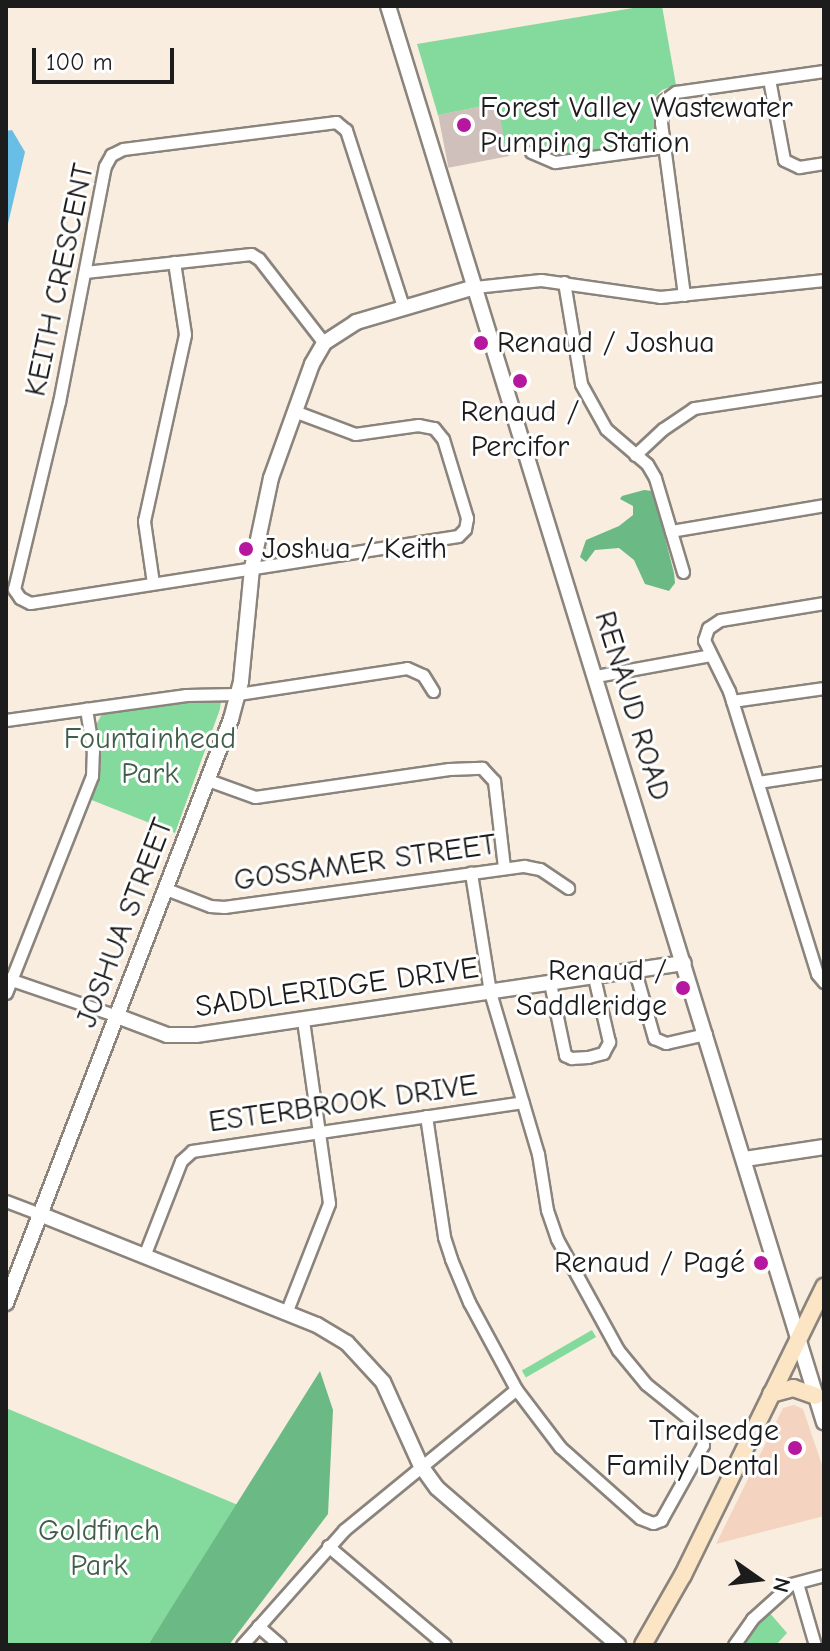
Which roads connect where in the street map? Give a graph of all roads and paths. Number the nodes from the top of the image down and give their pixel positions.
1 (388, 6) edge
2 (824, 71) edge
3 (769, 79) junction
4 (664, 147) junction
5 (531, 152) dead end
6 (824, 163) edge
7 (174, 262) junction
8 (85, 272) junction
9 (824, 280) edge
10 (564, 282) junction
11 (475, 287) junction
12 (684, 295) junction
13 (403, 306) junction
14 (324, 343) junction
15 (824, 388) edge
16 (294, 411) junction
17 (635, 455) junction
18 (824, 505) edge
19 (671, 531) junction
20 (252, 568) junction
21 (683, 572) dead end
22 (153, 583) junction
23 (824, 603) edge
24 (710, 655) junction
25 (596, 676) junction
26 (824, 688) edge
27 (433, 691) dead end
28 (238, 694) junction
29 (732, 701) junction
30 (86, 709) junction
31 (6, 720) edge
32 (824, 772) edge
33 (208, 780) junction
34 (758, 782) junction
35 (504, 867) junction
36 (471, 873) junction
37 (568, 888) dead end
38 (166, 889) junction
39 (684, 963) junction
40 (635, 971) junction
41 (594, 977) junction
42 (9, 978) edge
43 (824, 982) edge
44 (550, 983) junction
45 (490, 992) junction
46 (6, 993) edge
47 (117, 1016) junction
48 (303, 1021) junction
49 (706, 1034) junction
50 (522, 1102) junction
51 (426, 1116) junction
52 (319, 1131) junction
53 (824, 1147) edge
54 (745, 1159) junction
55 (6, 1201) edge
56 (42, 1215) junction
57 (144, 1256) junction
58 (824, 1287) edge
59 (6, 1303) edge
60 (286, 1313) junction
61 (798, 1338) junction
62 (516, 1389) junction
63 (818, 1391) edge
64 (771, 1394) junction
65 (824, 1422) edge
66 (421, 1466) junction
67 (328, 1546) junction
68 (824, 1575) edge
69 (797, 1583) junction
70 (258, 1626) junction
71 (242, 1645) edge
72 (280, 1645) edge
73 (445, 1645) edge
74 (618, 1645) edge
75 (643, 1645) edge
76 (734, 1645) edge
77 (815, 1645) edge

1 - 11 street, RENAUD ROAD
2 - 3 street
3 - 4 street
3 - 6 street
4 - 5 street
4 - 12 street
7 - 8 street
7 - 14 street
7 - 22 street
8 - 13 street, KEITH CRESCENT
8 - 22 street, KEITH CRESCENT
9 - 12 street
10 - 11 street
10 - 12 street
10 - 17 street
11 - 13 street
11 - 25 street, RENAUD ROAD
13 - 14 street
14 - 16 street, JOSHUA STREET
15 - 17 street
16 - 20 street, JOSHUA STREET
16 - 20 street, KEITH CRESCENT
17 - 19 street
18 - 19 street
19 - 21 street
20 - 22 street, KEITH CRESCENT
20 - 28 street, JOSHUA STREET
23 - 24 street
24 - 25 street
24 - 29 street
25 - 39 street, RENAUD ROAD
26 - 29 street
27 - 28 street
28 - 30 street
28 - 33 street, JOSHUA STREET
29 - 34 street
30 - 31 street
30 - 42 street
32 - 34 street
33 - 35 street
33 - 38 street, JOSHUA STREET
34 - 43 street
35 - 36 street, GOSSAMER STREET
35 - 37 street, GOSSAMER STREET
36 - 38 street, GOSSAMER STREET
36 - 45 street
38 - 47 street, JOSHUA STREET
39 - 40 street, SADDLERIDGE DRIVE
39 - 49 street, RENAUD ROAD
40 - 41 street, SADDLERIDGE DRIVE
40 - 49 street
41 - 44 street, SADDLERIDGE DRIVE
41 - 44 street
42 - 46 street
42 - 47 street, SADDLERIDGE DRIVE
44 - 45 street, SADDLERIDGE DRIVE
45 - 48 street, SADDLERIDGE DRIVE
45 - 50 street
47 - 48 street, SADDLERIDGE DRIVE
47 - 56 street, JOSHUA STREET
48 - 52 street
49 - 54 street, RENAUD ROAD
50 - 51 street, ESTERBROOK DRIVE
50 - 62 street
51 - 52 street, ESTERBROOK DRIVE
51 - 62 street
52 - 57 street, ESTERBROOK DRIVE
52 - 60 street
53 - 54 street
54 - 61 street, RENAUD ROAD
55 - 56 street
56 - 57 street
56 - 59 street, JOSHUA STREET
57 - 60 street
58 - 61 main road
60 - 66 street
61 - 63 street, RENAUD ROAD
61 - 64 main road
62 - 66 street
63 - 64 main road
63 - 65 street, RENAUD ROAD
64 - 75 main road
66 - 67 street
66 - 74 street
67 - 70 street
67 - 73 street
68 - 69 street
69 - 76 street
69 - 77 street
70 - 71 street
70 - 72 street

